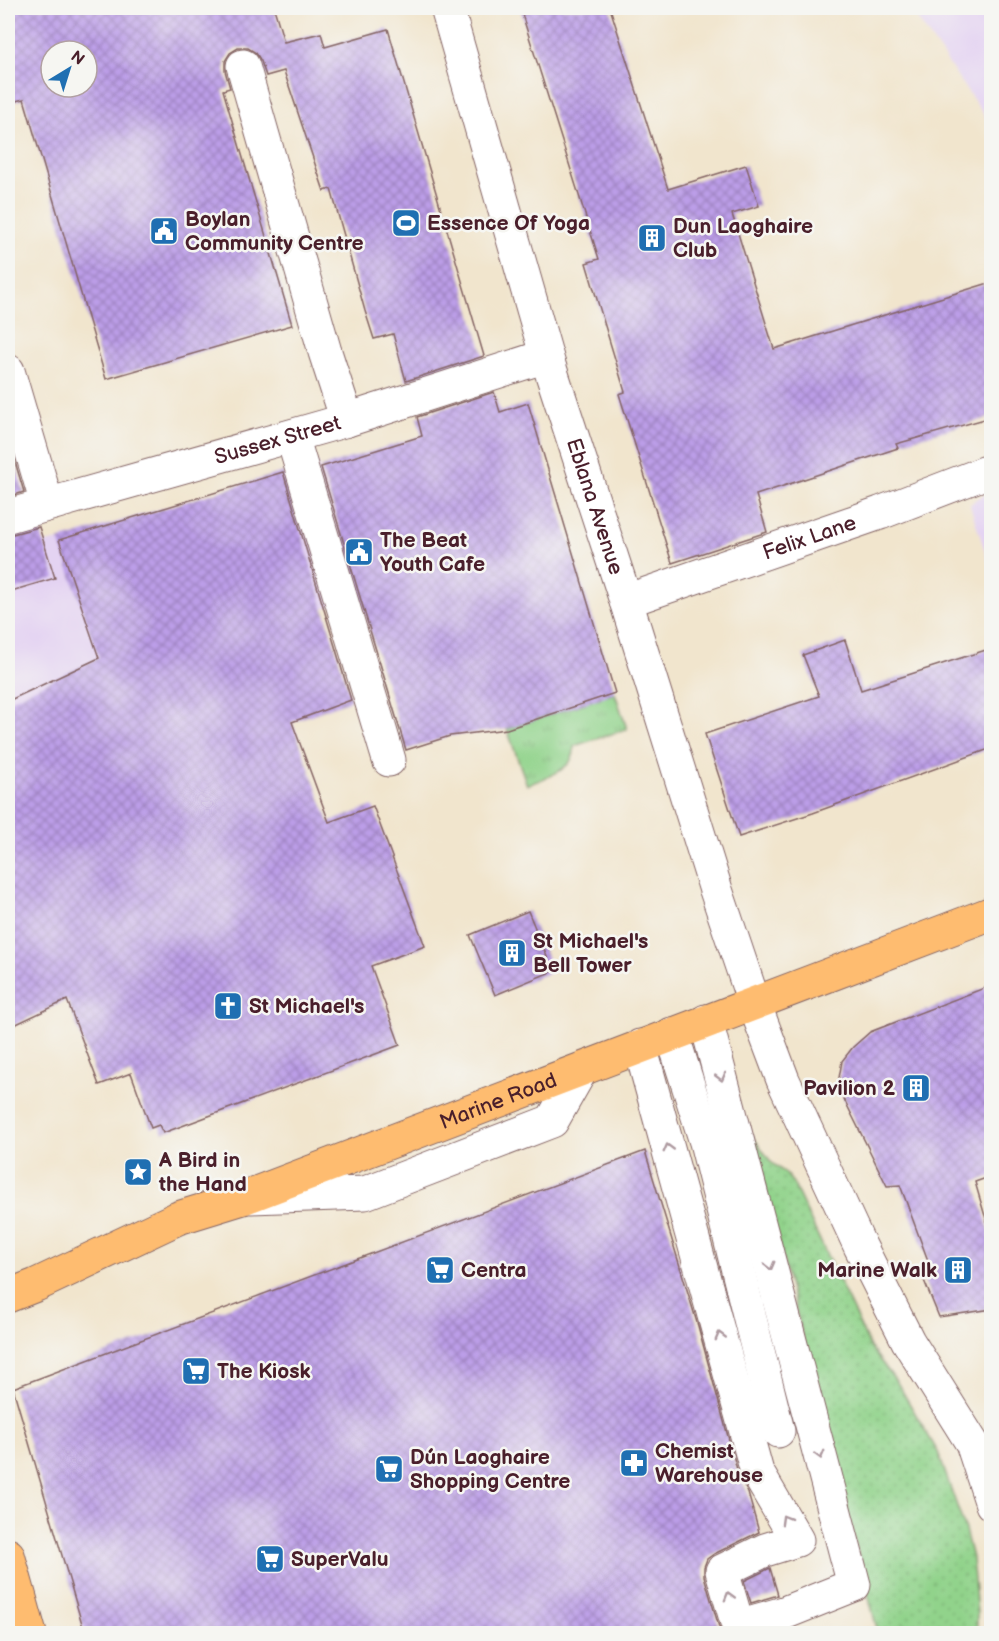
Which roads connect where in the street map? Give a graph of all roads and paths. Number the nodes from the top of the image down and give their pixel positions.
1 (447, 8) edge
2 (243, 66) dead end
3 (546, 356) junction
4 (8, 371) edge
5 (346, 420) junction
6 (292, 436) junction
7 (992, 470) edge
8 (24, 511) edge
9 (626, 601) junction
10 (389, 760) dead end
11 (992, 913) edge
12 (754, 1003) junction
13 (706, 1021) junction
14 (672, 1034) junction
15 (640, 1046) junction
16 (8, 1296) edge
17 (778, 1431) dead end
18 (992, 1504) edge
19 (8, 1555) edge
20 (20, 1618) edge

1 - 3 street, Eblana Avenue
2 - 5 street
3 - 5 street, Sussex Street
3 - 9 street, Eblana Avenue
4 - 8 street
5 - 6 street, Sussex Street
6 - 8 street, Sussex Street
6 - 10 street
7 - 9 street, Felix Lane
9 - 12 street, Eblana Avenue
11 - 12 main road, Marine Road
12 - 13 main road, Marine Road
12 - 18 street, Eblana Avenue
13 - 14 main road, Marine Road
13 -> 15 street
14 - 15 main road, Marine Road
14 - 17 street
15 - 16 main road, Marine Road
19 - 20 main road

